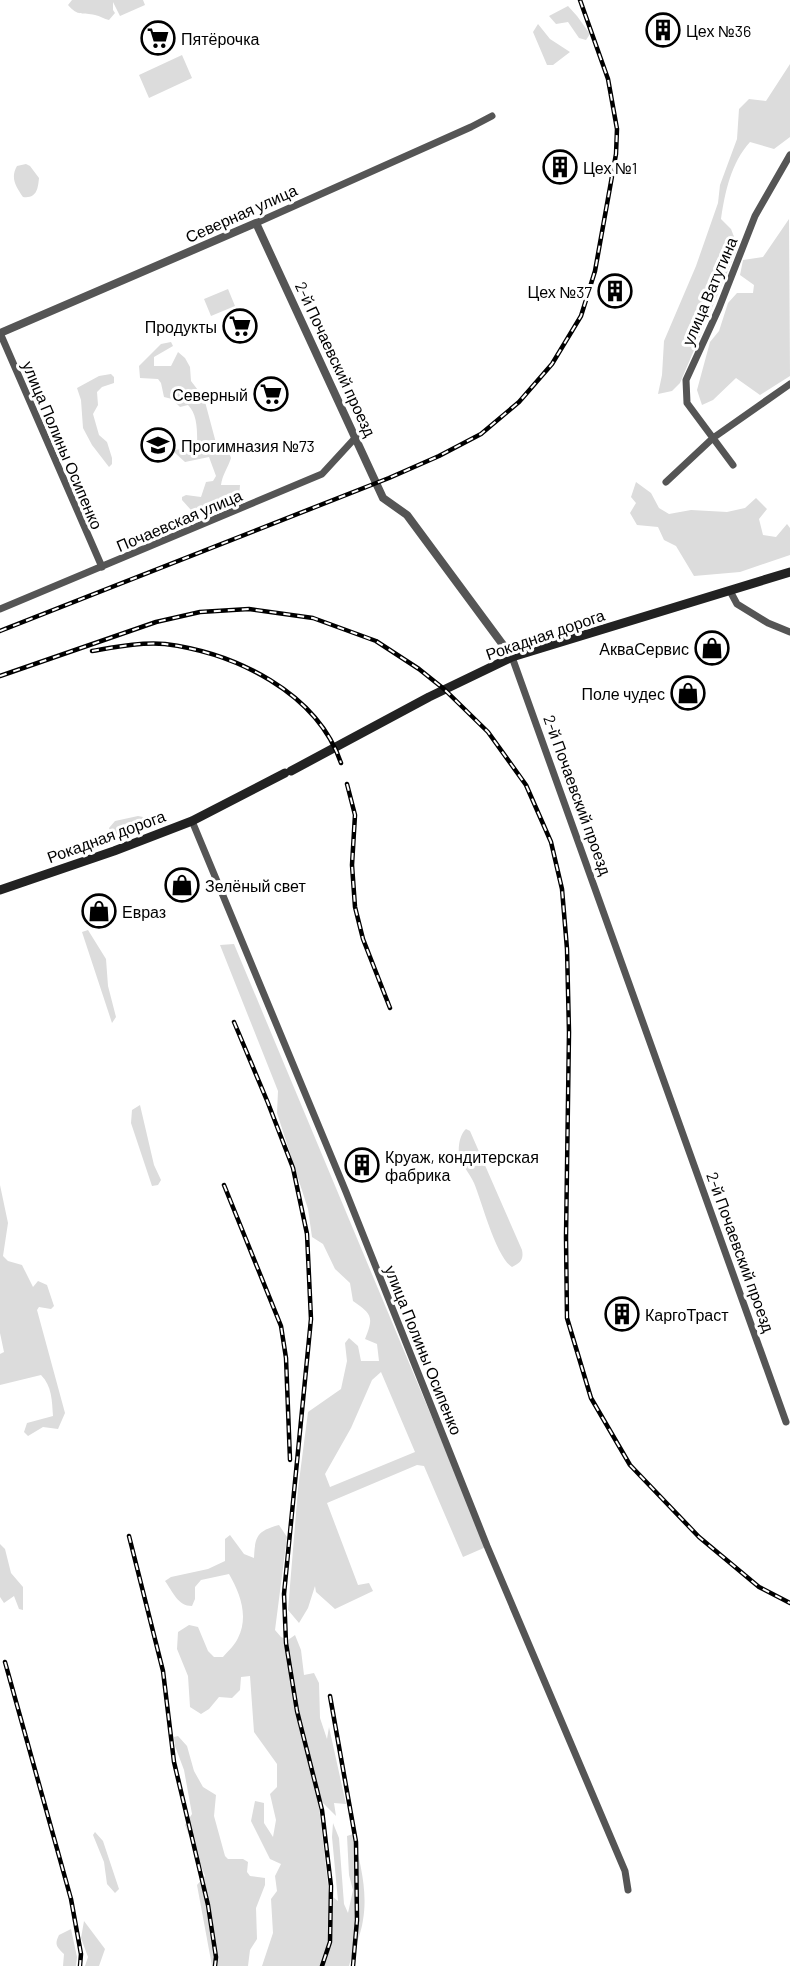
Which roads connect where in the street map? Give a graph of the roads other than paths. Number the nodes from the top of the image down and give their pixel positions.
1 (492, 116) dead end
2 (790, 155) edge
3 (256, 223) junction
4 (0, 333) edge
5 (790, 384) edge
6 (356, 437) junction
7 (713, 438) junction
8 (733, 465) dead end
9 (666, 483) dead end
10 (102, 567) junction
11 (790, 572) edge
12 (730, 591) junction
13 (0, 609) edge
14 (790, 632) edge
15 (512, 657) junction
16 (192, 821) junction
17 (0, 890) edge
18 (786, 1422) dead end
19 (628, 1890) dead end

1 - 3 street, Северная улица
2 - 7 street, улица Ватутина
3 - 4 street, Северная улица
3 - 6 street, 2-й Почаевский проезд
4 - 10 street, улица Полины Осипенко
5 - 7 street
6 - 10 street, Почаевская улица
6 - 15 street, 2-й Почаевский проезд
7 - 8 street, улица Ватутина
7 - 9 street
10 - 13 street, Почаевская улица
11 - 12 main road, Рокадная дорога
12 - 14 street
12 - 15 main road, Рокадная дорога
15 - 16 main road, Рокадная дорога
15 - 18 street, 2-й Почаевский проезд
16 - 17 main road, Рокадная дорога
16 - 19 street, улица Полины Осипенко

